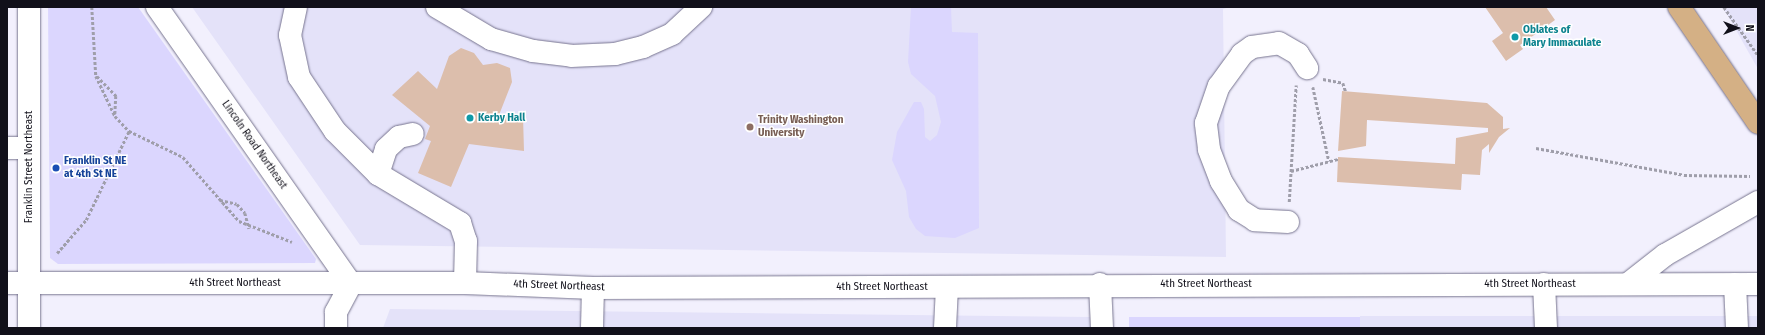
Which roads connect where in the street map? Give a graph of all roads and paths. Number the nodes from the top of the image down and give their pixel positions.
1 (29, 7) edge
2 (92, 7) edge
3 (157, 7) edge
4 (296, 7) edge
5 (437, 7) edge
6 (701, 7) edge
7 (1679, 7) edge
8 (1724, 7) edge
9 (1758, 55) edge
10 (96, 76) junction
11 (1309, 76) junction
12 (1346, 92) dead end
13 (115, 116) junction
14 (1757, 120) edge
15 (129, 131) junction
16 (413, 134) dead end
17 (7, 148) edge
18 (28, 148) junction
19 (1536, 148) dead end
20 (1338, 159) dead end
21 (1330, 161) junction
22 (1291, 171) junction
23 (378, 174) junction
24 (1750, 176) dead end
25 (219, 199) junction
26 (1758, 202) edge
27 (1288, 222) joint
28 (249, 228) junction
29 (292, 242) dead end
30 (57, 253) dead end
31 (7, 283) edge
32 (29, 283) junction
33 (465, 283) junction
34 (351, 284) junction
35 (1100, 284) junction
36 (1544, 284) junction
37 (1628, 284) junction
38 (1735, 284) junction
39 (1758, 284) edge
40 (947, 287) junction
41 (593, 288) junction
42 (29, 328) edge
43 (336, 328) edge
44 (592, 328) edge
45 (945, 328) edge
46 (1102, 328) edge
47 (1546, 328) edge
48 (1737, 328) edge

1 - 18 street, Franklin Street Northeast
2 - 10 path
3 - 34 street, Lincoln Road Northeast
4 - 23 street
5 - 6 street
7 - 14 main road
8 - 9 path
10 - 13 path
10 - 13 path
11 - 12 path
11 - 21 path
11 - 22 path
11 - 27 street
13 - 15 path
15 - 25 path
15 - 30 path
16 - 23 street
17 - 18 street
18 - 32 street, Franklin Street Northeast
19 - 24 path
20 - 21 path
21 - 22 path
22 - 27 path
23 - 33 street
25 - 28 path
25 - 28 path
26 - 37 street
28 - 29 path
31 - 32 street, 4th Street Northeast
32 - 34 street, 4th Street Northeast
32 - 42 street, Franklin Street Northeast
33 - 34 street, 4th Street Northeast
33 - 41 street, 4th Street Northeast
34 - 43 street
35 - 36 street, 4th Street Northeast
35 - 40 street, 4th Street Northeast
35 - 46 street
36 - 37 street, 4th Street Northeast
36 - 47 street
37 - 38 street, 4th Street Northeast
38 - 39 street, 4th Street Northeast
38 - 48 street
40 - 41 street, 4th Street Northeast
40 - 45 street
41 - 44 street

